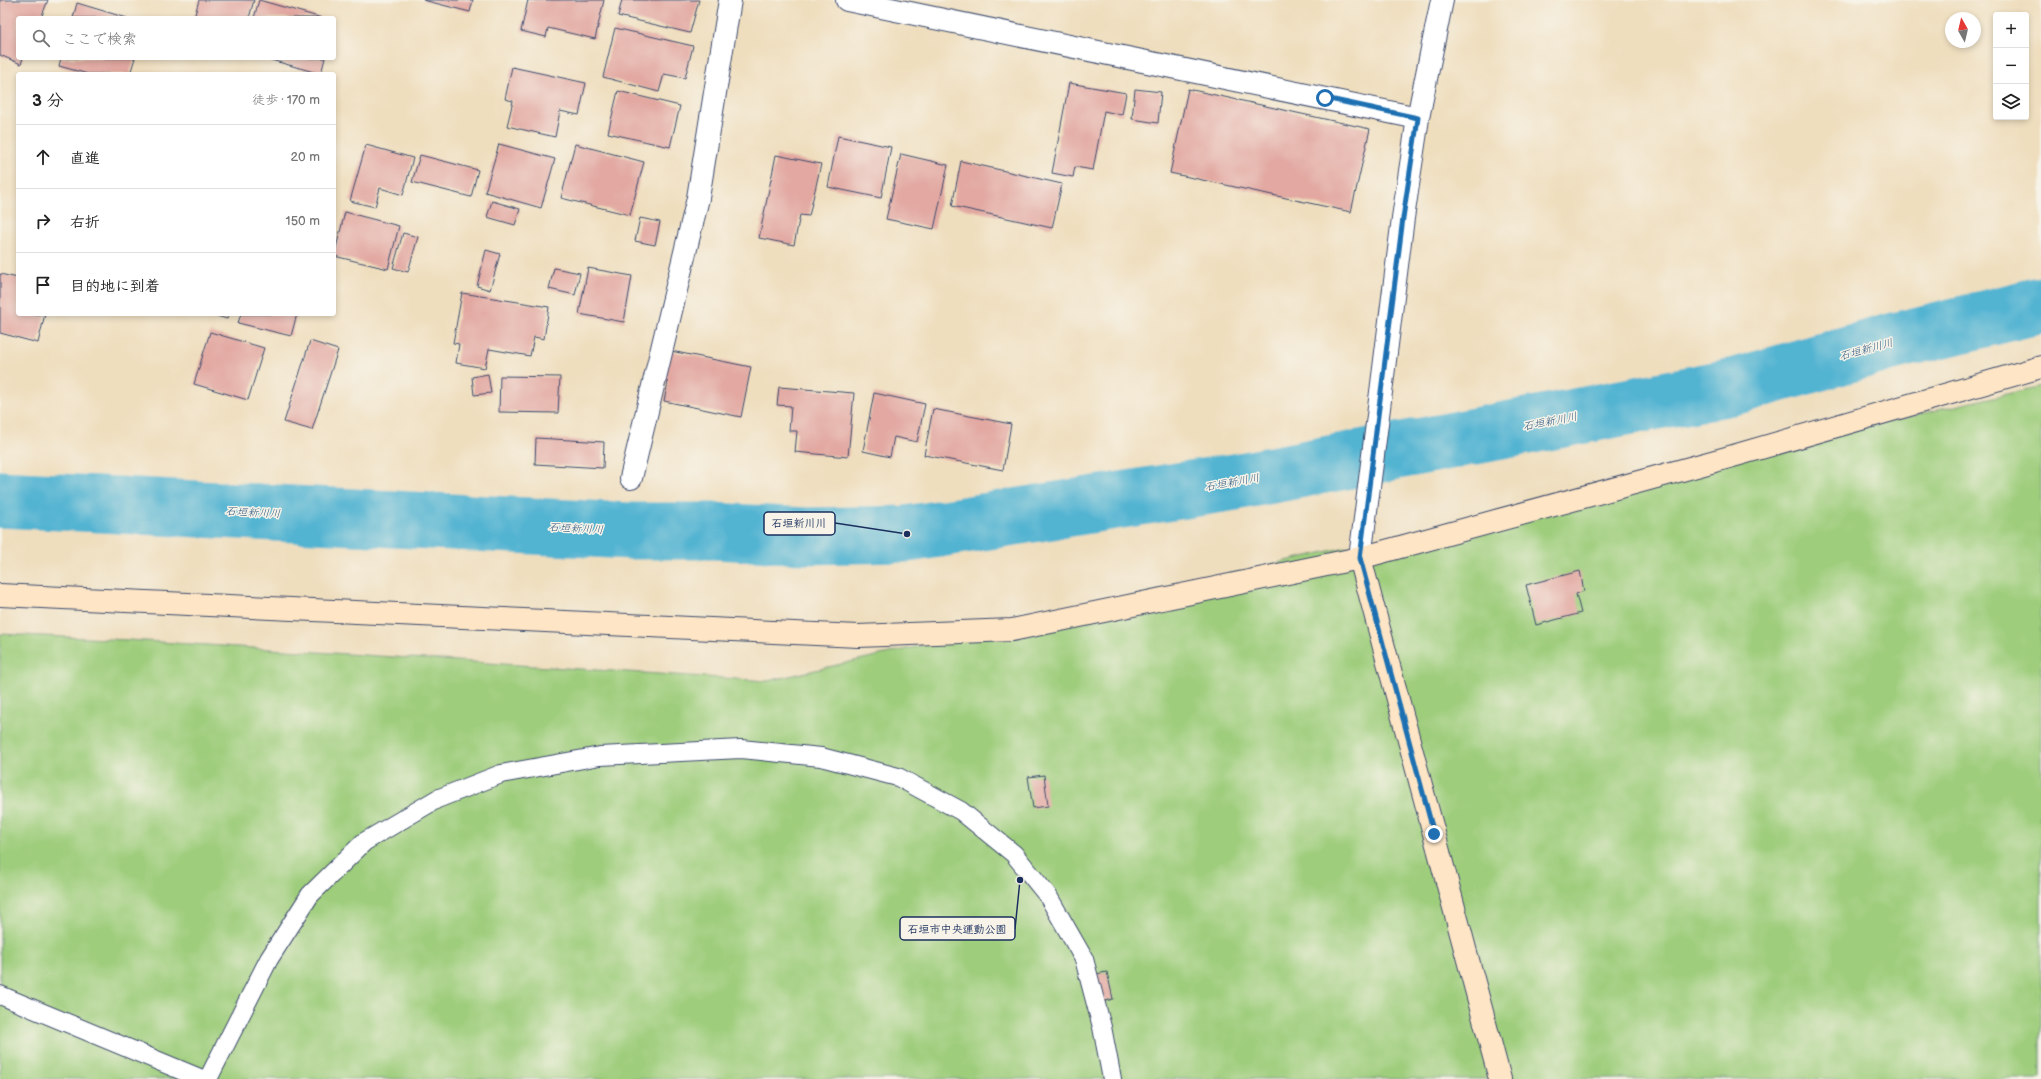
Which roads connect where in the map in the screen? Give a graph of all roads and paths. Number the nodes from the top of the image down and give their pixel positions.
1 (730, 0) edge
2 (847, 0) edge
3 (1442, 0) edge
4 (1418, 118) junction
5 (2041, 367) edge
6 (631, 478) dead end
7 (1360, 558) junction
8 (0, 595) edge
9 (0, 995) edge
10 (202, 1079) edge
11 (208, 1079) edge
12 (1112, 1079) edge
13 (1500, 1079) edge

1 - 6 street
2 - 4 street
3 - 4 street
4 - 7 street
5 - 7 street
7 - 8 street
7 - 13 street
9 - 10 lane
11 - 12 lane

